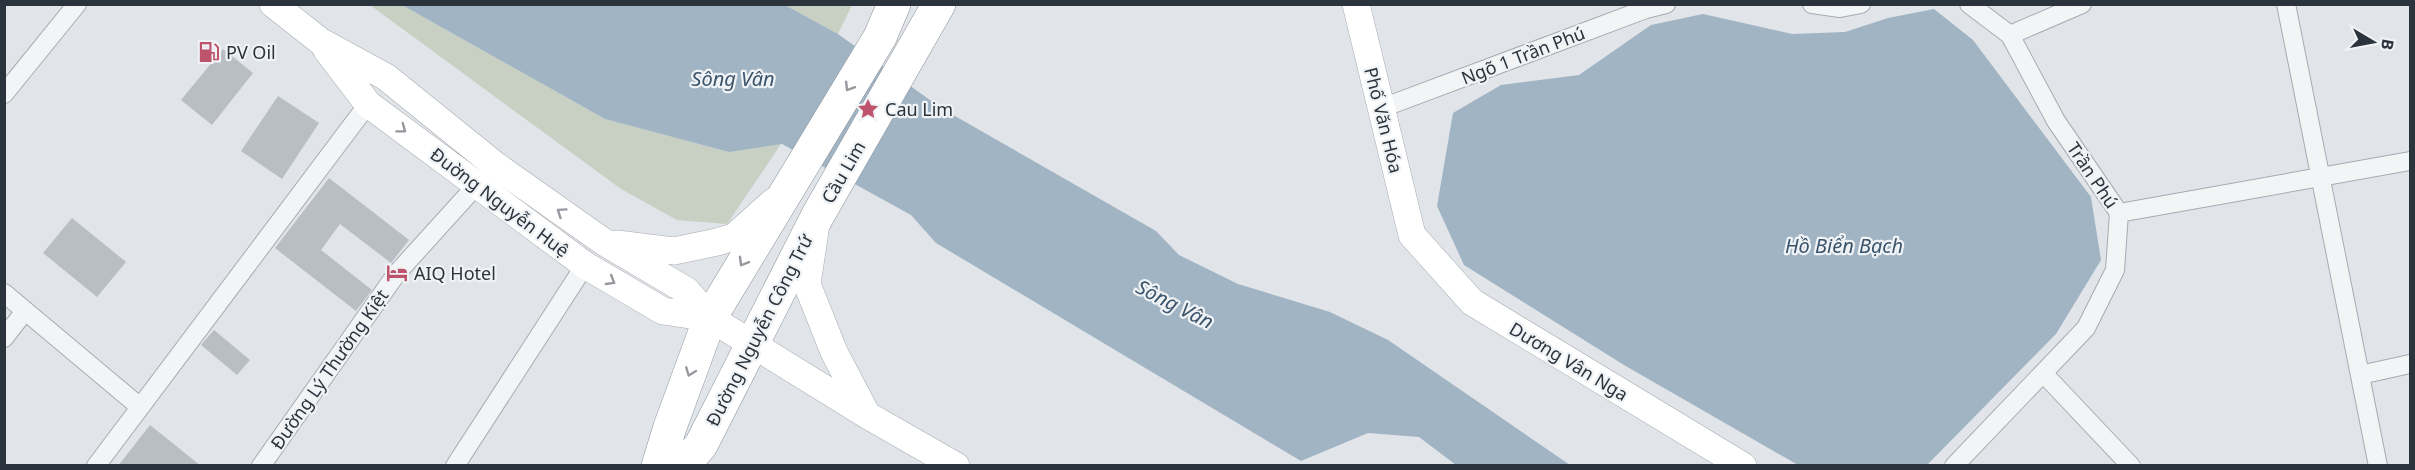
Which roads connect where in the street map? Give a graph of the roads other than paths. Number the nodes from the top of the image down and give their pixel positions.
1 (77, 4) edge
2 (273, 4) edge
3 (875, 4) edge
4 (894, 4) edge
5 (1356, 4) edge
6 (1666, 4) edge
7 (1812, 4) edge
8 (1861, 4) edge
9 (1969, 4) edge
10 (2082, 4) edge
11 (2286, 4) edge
12 (941, 8) edge
13 (2010, 35) junction
14 (880, 37) junction
15 (320, 41) junction
16 (6, 90) edge
17 (368, 104) junction
18 (1382, 108) junction
19 (2410, 161) edge
20 (486, 175) junction
21 (2321, 176) junction
22 (783, 194) junction
23 (2119, 213) junction
24 (818, 215) junction
25 (1412, 235) joint
26 (604, 242) junction
27 (585, 265) junction
28 (4, 293) edge
29 (26, 311) junction
30 (710, 318) junction
31 (4, 338) edge
32 (751, 343) junction
33 (2410, 364) edge
34 (2043, 373) junction
35 (2360, 375) junction
36 (140, 407) junction
37 (867, 415) junction
38 (670, 427) junction
39 (693, 459) edge
40 (96, 465) edge
41 (261, 465) edge
42 (455, 465) edge
43 (641, 465) edge
44 (658, 465) edge
45 (956, 465) edge
46 (1743, 465) edge
47 (1954, 465) edge
48 (2131, 465) edge
49 (2378, 465) edge

1 - 16 street
2 - 15 main road, Đuờng Nguyễn Huệ
3 - 14 highway
4 - 14 highway
5 - 18 main road, Phố Văn Hóa
6 - 18 street, Ngõ 1 Trần Phú
7 - 8 street
9 - 13 street, Trần Phú
10 - 13 street
11 - 21 street
12 - 24 highway, Cầu Lim
13 - 23 street, Trần Phú
14 -> 22 highway
15 - 17 main road, Đuờng Nguyễn Huệ
15 - 20 main road, Đuờng Nguyễn Huệ
17 -> 20 main road, Đuờng Nguyễn Huệ
17 - 36 street
18 - 25 main road, Phố Văn Hóa
19 - 21 street
26 -> 20 main road, Đuờng Nguyễn Huệ
20 - 27 main road, Đuờng Nguyễn Huệ
20 - 41 street, Đường Lý Thường Kiệt
21 - 23 street
21 - 35 street
22 - 26 main road
22 -> 30 highway
23 - 34 street, Trần Phú
24 - 32 highway, Đường Nguyễn Công Trứ
24 - 37 main road
25 - 46 main road, Dương Vân Nga
26 - 30 main road, Đuờng Nguyễn Huệ
27 -> 30 main road, Đuờng Nguyễn Huệ
27 - 42 street
28 - 29 street
29 - 31 street
29 - 36 street
30 - 32 main road, Đuờng Nguyễn Huệ
30 -> 38 highway
32 - 37 main road, Đuờng Nguyễn Huệ
32 - 39 highway, Đường Nguyễn Công Trứ
33 - 35 street
34 - 47 street, Trần Phú
34 - 48 street
35 - 49 street
36 - 40 street
37 - 45 main road, Đuờng Nguyễn Huệ
38 - 43 main road
38 - 44 highway

